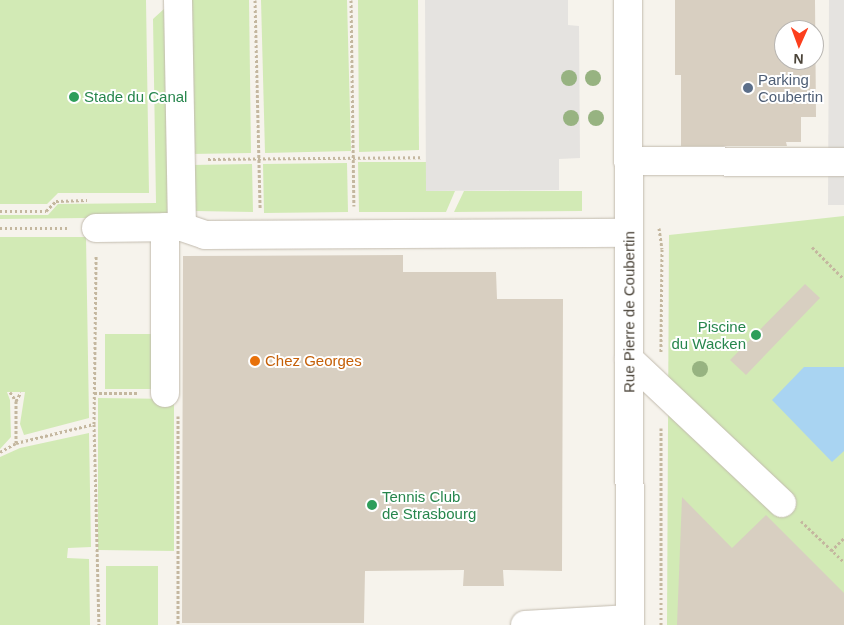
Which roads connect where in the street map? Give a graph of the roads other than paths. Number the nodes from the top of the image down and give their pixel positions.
1 (178, 0) edge
2 (628, 0) edge
3 (628, 162) junction
4 (844, 162) edge
5 (173, 227) junction
6 (96, 228) road end
7 (628, 233) junction
8 (629, 359) junction
9 (172, 403) road end
10 (782, 503) road end
11 (630, 622) edge
12 (525, 625) edge

1 - 5 street
2 - 3 street, Rue Pierre de Coubertin
3 - 4 street
3 - 7 street, Rue Pierre de Coubertin
5 - 6 street
5 - 7 street
5 - 9 street
7 - 8 street, Rue Pierre de Coubertin
8 - 10 street
8 - 11 street, Rue Pierre de Coubertin
11 - 12 street

